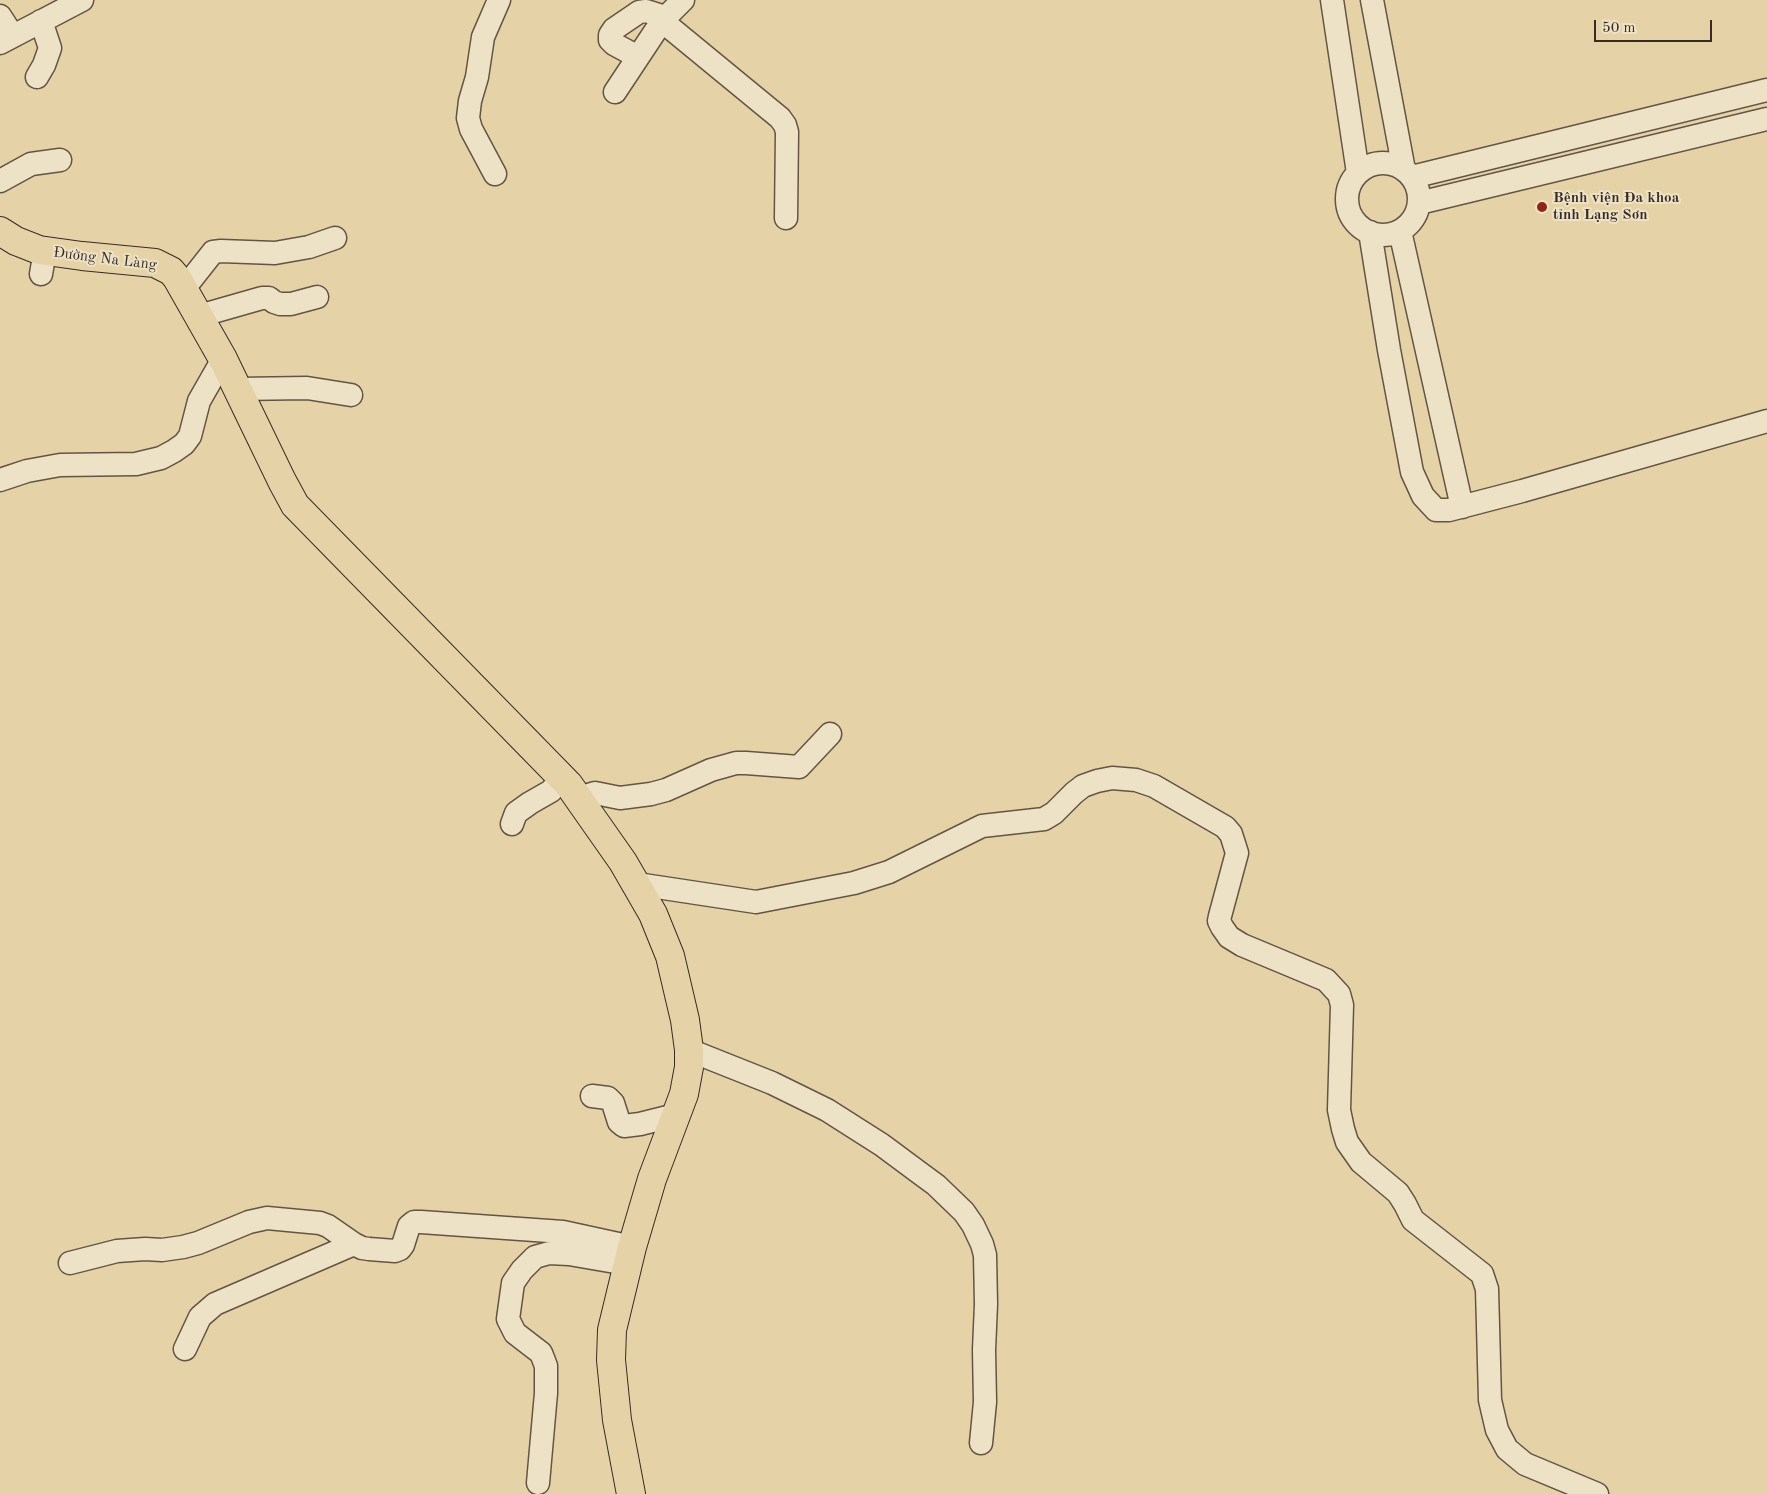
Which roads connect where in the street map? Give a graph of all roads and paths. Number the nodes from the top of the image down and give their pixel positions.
1 (82, 0) edge
2 (499, 0) edge
3 (683, 0) edge
4 (1332, 0) edge
5 (1372, 0) edge
6 (0, 16) edge
7 (664, 19) junction
8 (41, 21) junction
9 (6, 40) edge
10 (638, 57) junction
11 (37, 77) dead end
12 (1767, 90) edge
13 (615, 92) dead end
14 (1767, 119) edge
15 (60, 160) dead end
16 (1358, 173) junction
17 (1408, 173) junction
18 (495, 174) dead end
19 (0, 181) edge
20 (1419, 203) junction
21 (786, 218) dead end
22 (0, 230) edge
23 (1400, 231) junction
24 (1370, 232) junction
25 (335, 238) dead end
26 (184, 290) junction
27 (317, 297) dead end
28 (199, 316) junction
29 (223, 359) junction
30 (238, 389) junction
31 (351, 395) dead end
32 (1767, 421) edge
33 (0, 461) edge
34 (27, 471) junction
35 (0, 480) edge
36 (1462, 507) junction
37 (830, 734) dead end
38 (561, 778) junction
39 (579, 798) junction
40 (512, 824) dead end
41 (636, 884) junction
42 (689, 1050) junction
43 (592, 1096) dead end
44 (676, 1115) junction
45 (354, 1244) junction
46 (629, 1255) junction
47 (70, 1263) dead end
48 (184, 1349) dead end
49 (981, 1443) dead end
50 (538, 1483) dead end
51 (631, 1494) edge
52 (1597, 1494) edge

1 - 8 street
2 - 18 street
3 - 7 street
4 - 16 street
5 - 17 street
6 - 9 street
7 - 10 street
7 - 10 street
7 - 21 street
8 - 9 street
8 - 11 street
10 - 13 street
12 - 17 street
14 - 20 street
15 - 19 street
16 - 17 street
16 - 24 street
17 - 20 street
20 - 23 street
22 - 26 main road, Đường Na Làng
23 - 24 street
23 - 36 street
24 - 36 street
25 - 26 street
26 - 28 main road, Đường Na Làng
27 - 28 street
28 - 29 main road, Đường Na Làng
29 - 30 main road, Đường Na Làng
29 - 34 street
30 - 31 street
30 - 38 main road, Đường Na Làng
32 - 36 street
33 - 34 street
34 - 35 street
37 - 39 street
38 - 39 main road, Đường Na Làng
38 - 40 street
39 - 41 main road, Đường Na Làng
41 - 42 main road, Đường Na Làng
41 - 52 street
42 - 44 main road, Đường Na Làng
42 - 49 street
43 - 44 street
44 - 46 main road, Đường Na Làng
45 - 46 street
45 - 47 street
45 - 48 street
46 - 50 street
46 - 51 main road, Đường Na Làng

